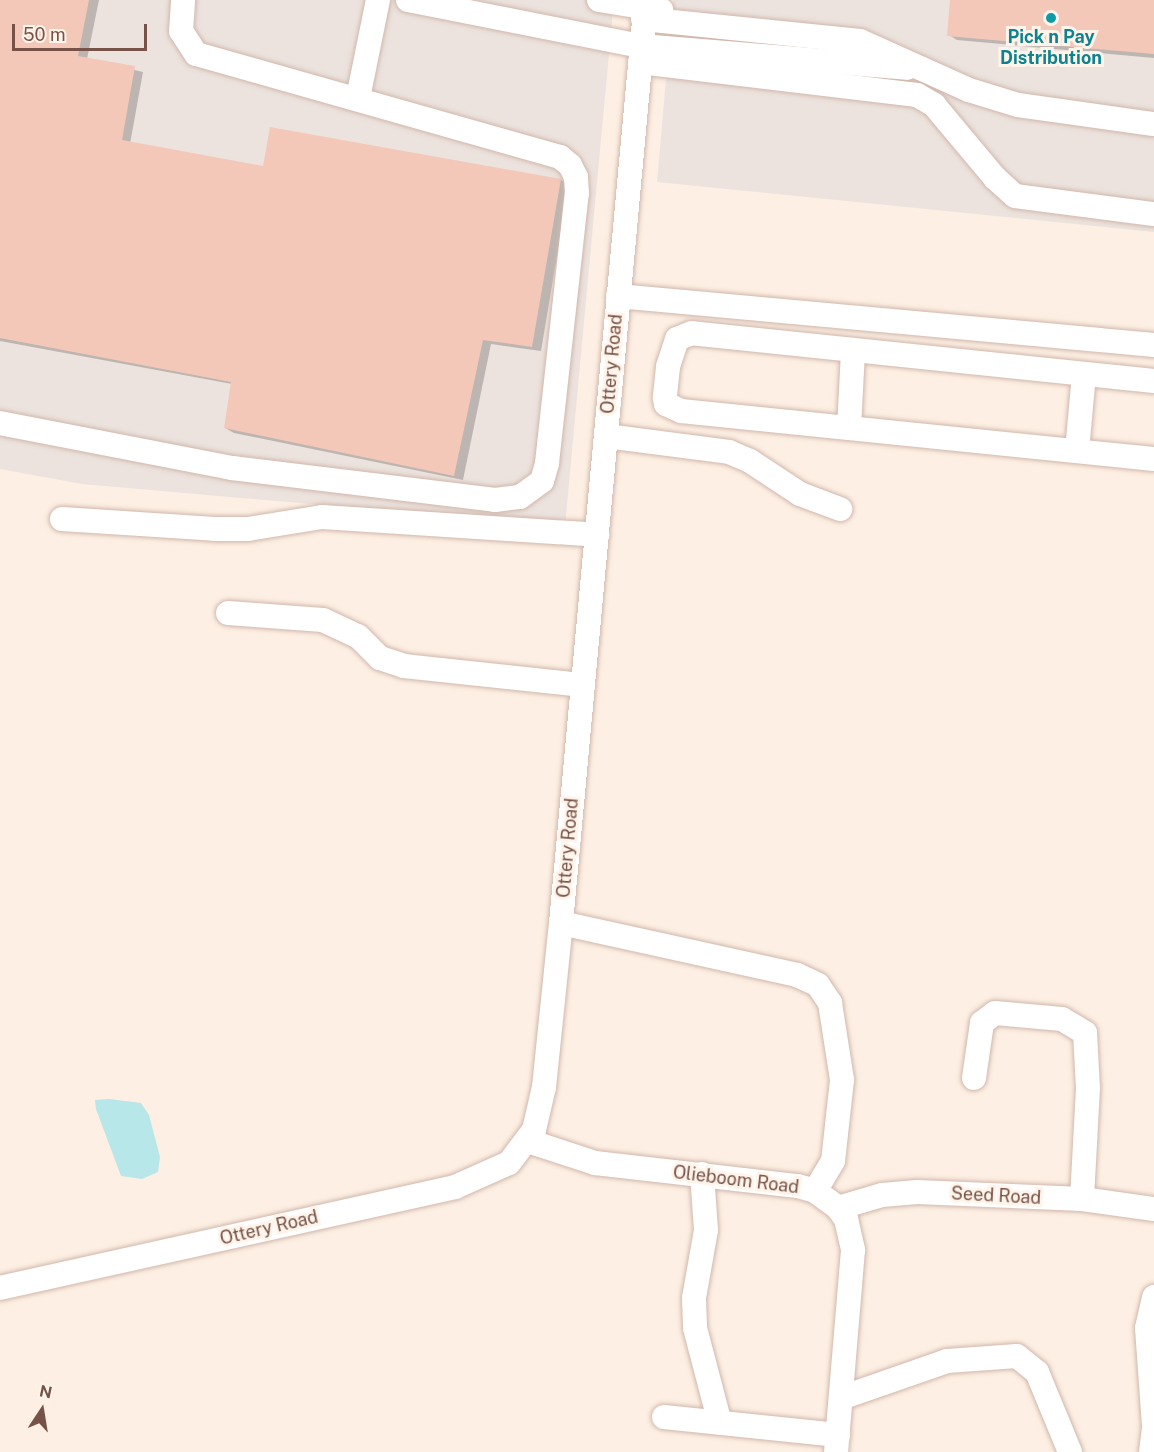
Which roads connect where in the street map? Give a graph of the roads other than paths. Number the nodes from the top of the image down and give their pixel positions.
1 (183, 0) edge
2 (378, 0) edge
3 (408, 0) edge
4 (599, 0) edge
5 (645, 10) edge
6 (640, 54) junction
7 (927, 69) junction
8 (358, 98) junction
9 (1154, 124) edge
10 (1154, 214) edge
11 (618, 296) junction
12 (722, 305) junction
13 (741, 339) junction
14 (1154, 345) edge
15 (853, 351) junction
16 (1084, 374) junction
17 (1154, 381) edge
18 (0, 423) edge
19 (849, 428) junction
20 (606, 436) junction
21 (1077, 451) junction
22 (1154, 459) edge
23 (840, 509) dead end
24 (62, 519) dead end
25 (597, 535) junction
26 (228, 614) dead end
27 (583, 685) junction
28 (561, 923) junction
29 (974, 1078) dead end
30 (528, 1141) junction
31 (702, 1174) junction
32 (815, 1191) junction
33 (1082, 1199) junction
34 (838, 1208) junction
35 (1154, 1209) edge
36 (0, 1288) edge
37 (1154, 1297) edge
38 (841, 1398) junction
39 (664, 1417) dead end
40 (720, 1423) junction
41 (837, 1444) edge
42 (1070, 1452) edge
43 (1151, 1452) edge

1 - 8 street
2 - 8 street
3 - 6 street
4 - 5 street
5 - 6 street, Ottery Road
5 - 7 street
6 - 7 street
6 - 10 street
6 - 11 street, Ottery Road
7 - 9 street
8 - 18 street
11 - 12 street
11 - 20 street, Ottery Road
12 - 13 street
12 - 14 street
13 - 15 street
13 - 19 street
15 - 16 street
15 - 19 street
16 - 17 street
16 - 21 street
19 - 21 street
20 - 23 street
20 - 25 street, Ottery Road
21 - 22 street
24 - 25 street
25 - 27 street, Ottery Road
26 - 27 street
27 - 28 street, Ottery Road
28 - 30 street, Ottery Road
28 - 32 street
29 - 33 street
30 - 31 street, Olieboom Road
30 - 36 street, Ottery Road
31 - 32 street, Olieboom Road
31 - 40 street
32 - 34 street, Olieboom Road
33 - 34 street, Seed Road
33 - 35 street, Seed Road
34 - 38 street
37 - 43 street
38 - 41 street
38 - 42 street
39 - 40 street
40 - 41 street

